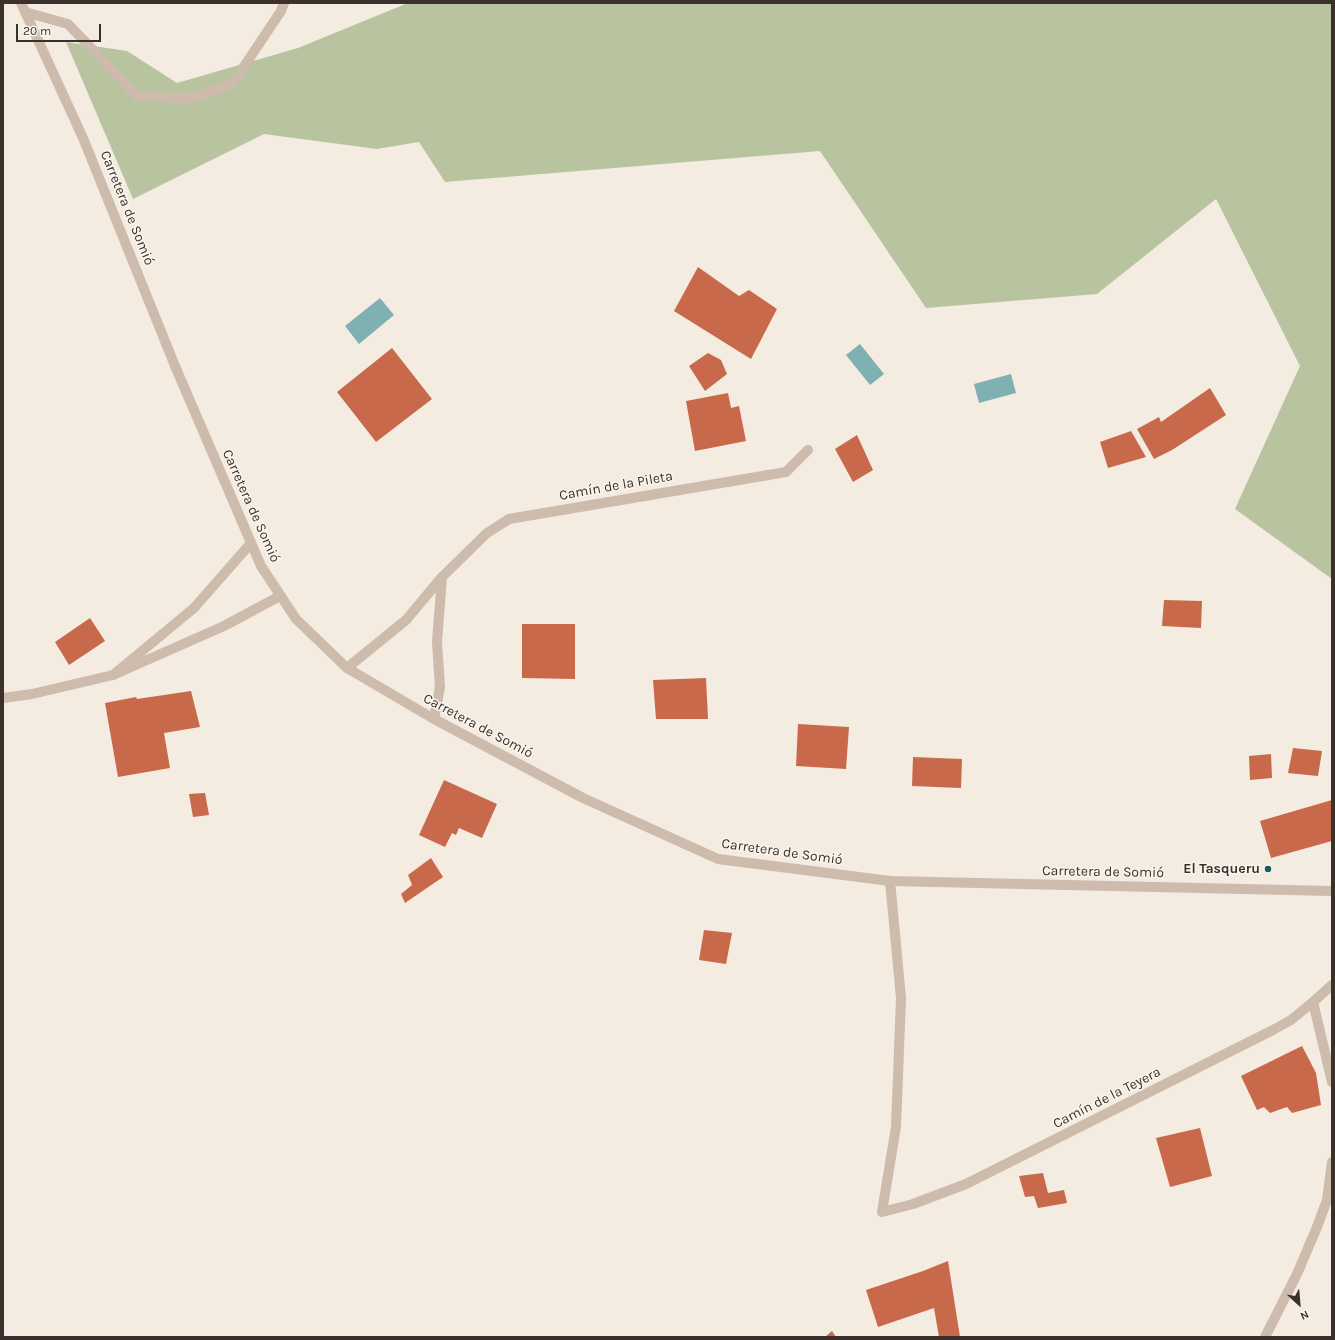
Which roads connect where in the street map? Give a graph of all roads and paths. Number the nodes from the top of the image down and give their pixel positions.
1 (284, 3) edge
2 (23, 7) edge
3 (808, 450) dead end
4 (251, 543) junction
5 (442, 577) junction
6 (280, 596) junction
7 (347, 668) junction
8 (113, 675) junction
9 (3, 698) edge
10 (434, 719) junction
11 (890, 881) junction
12 (1332, 891) edge
13 (1332, 985) edge
14 (1313, 1002) junction
15 (1332, 1082) edge
16 (1332, 1162) edge
17 (1265, 1337) edge

1 - 2 street
2 - 4 street, Carretera de Somió
3 - 5 street, Camín de la Pileta
4 - 6 street, Carretera de Somió
4 - 8 street
5 - 7 street, Camín de la Pileta
5 - 10 street
6 - 7 street, Carretera de Somió
6 - 8 street
7 - 10 street, Carretera de Somió
8 - 9 street
10 - 11 street, Carretera de Somió
11 - 12 street, Carretera de Somió
11 - 14 street, Camín de la Teyera
13 - 14 street, Camín de la Teyera
14 - 15 street
16 - 17 street

